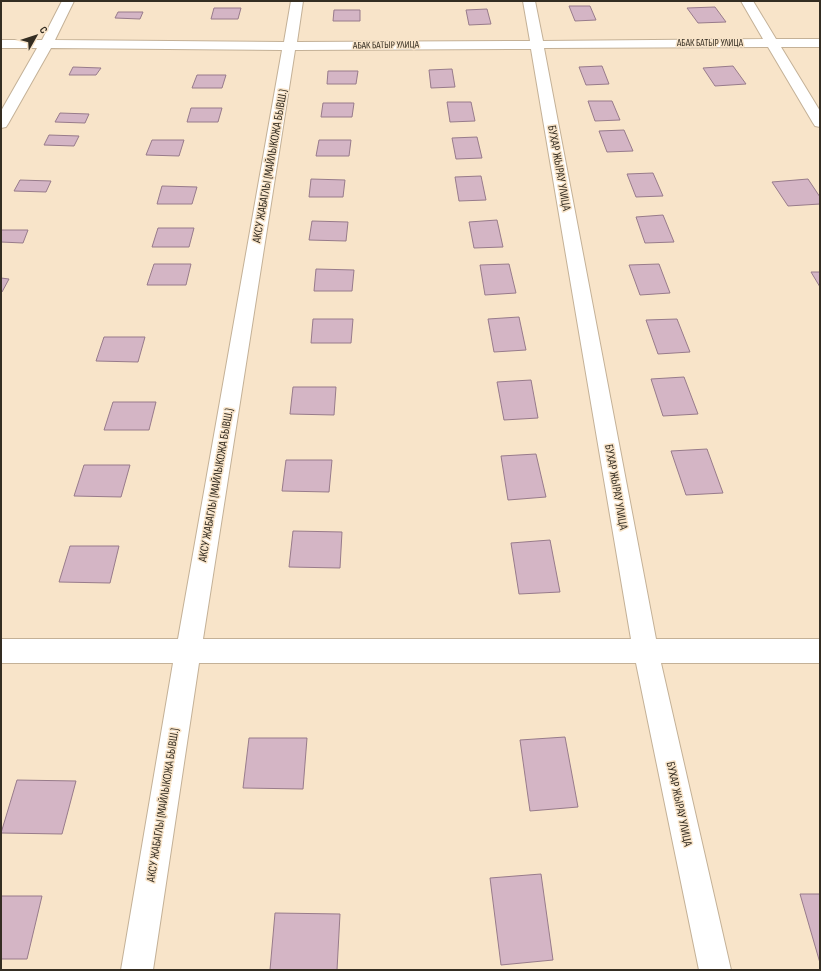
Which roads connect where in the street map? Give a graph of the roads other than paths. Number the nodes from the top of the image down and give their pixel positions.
1 (68, 1) edge
2 (297, 1) edge
3 (529, 1) edge
4 (747, 1) edge
5 (536, 43) junction
6 (771, 43) junction
7 (820, 43) edge
8 (1, 44) edge
9 (46, 45) junction
10 (290, 46) junction
11 (820, 123) edge
12 (1, 124) edge
13 (1, 651) edge
14 (188, 651) junction
15 (820, 651) edge
16 (646, 652) junction
17 (137, 970) edge
18 (715, 970) edge

1 - 9 street
2 - 10 street, АКСУ ЖАБАГЛЫ (МАЙЛЫКОЖА БЫВШ.)
3 - 5 street, БУХАР ЖЫРАУ УЛИЦА
4 - 6 street
5 - 6 street, АБАК БАТЫР УЛИЦА
5 - 10 street, АБАК БАТЫР УЛИЦА
5 - 16 street, БУХАР ЖЫРАУ УЛИЦА
6 - 7 street, АБАК БАТЫР УЛИЦА
6 - 11 street
8 - 9 street, АБАК БАТЫР УЛИЦА
9 - 10 street, АБАК БАТЫР УЛИЦА
9 - 12 street
10 - 14 street, АКСУ ЖАБАГЛЫ (МАЙЛЫКОЖА БЫВШ.)
13 - 14 street
14 - 16 street
14 - 17 street, АКСУ ЖАБАГЛЫ (МАЙЛЫКОЖА БЫВШ.)
15 - 16 street
16 - 18 street, БУХАР ЖЫРАУ УЛИЦА

